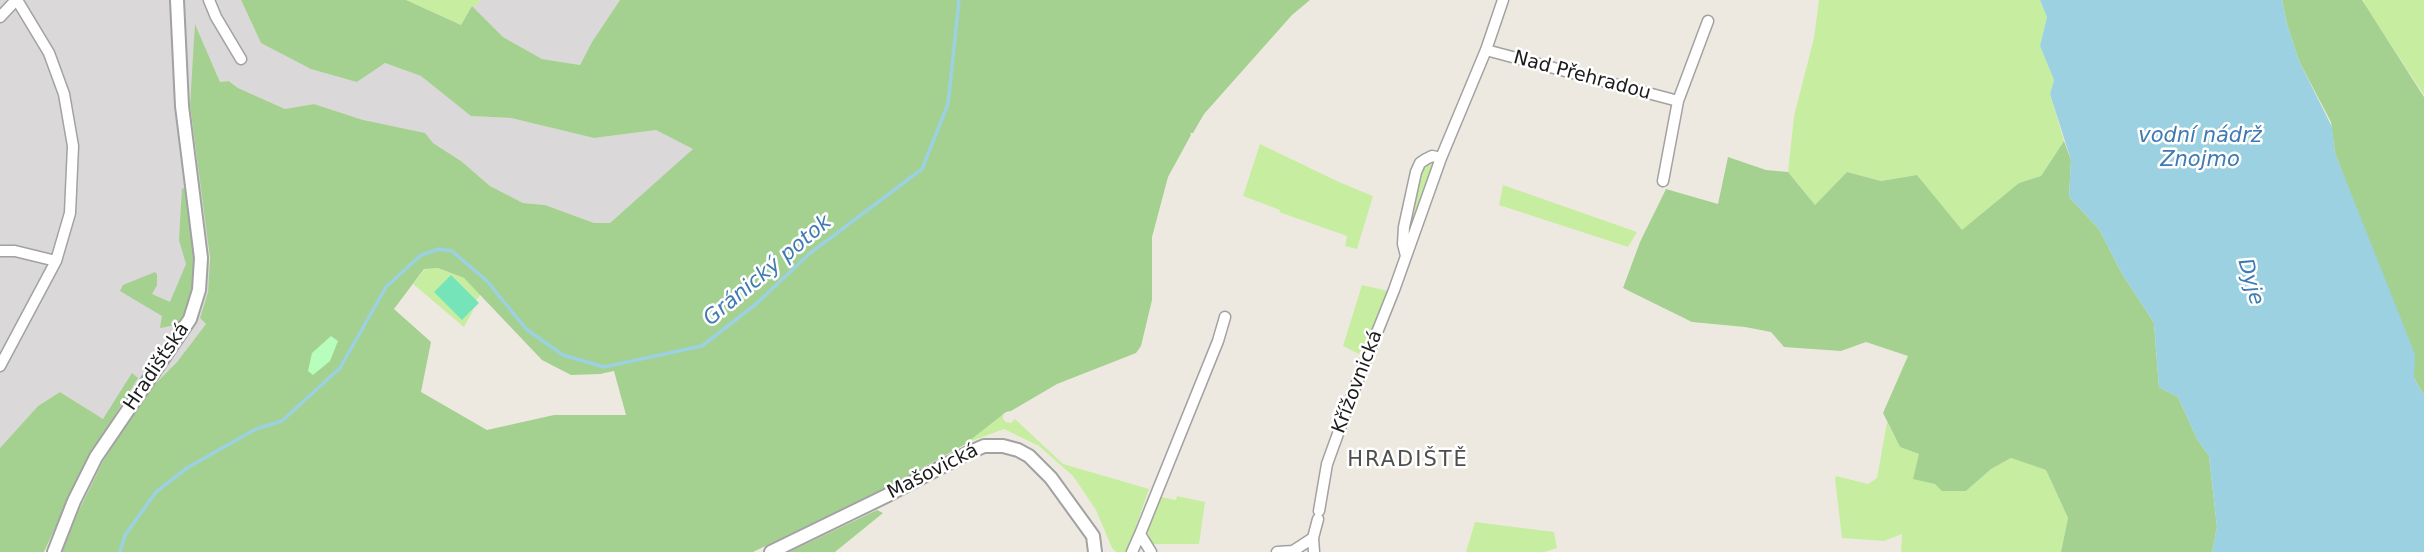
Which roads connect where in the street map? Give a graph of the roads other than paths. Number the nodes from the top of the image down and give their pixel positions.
1 (17, 0) edge
2 (177, 0) edge
3 (209, 0) edge
4 (1503, 0) edge
5 (0, 17) edge
6 (1707, 22) dead end
7 (1486, 50) junction
8 (241, 59) dead end
9 (1678, 101) junction
10 (1441, 158) junction
11 (1663, 181) dead end
12 (0, 251) edge
13 (1407, 256) junction
14 (56, 261) junction
15 (1225, 317) dead end
16 (0, 366) edge
17 (1140, 534) junction
18 (1313, 538) junction
19 (54, 552) edge
20 (771, 552) edge
21 (1095, 552) edge
22 (1132, 552) edge
23 (1151, 552) edge
24 (1277, 552) edge
25 (1293, 552) edge
26 (1314, 552) edge

1 - 5 street
1 - 14 street
2 - 19 street, Hradišťská
3 - 8 street
4 - 7 street, Křížovnická
6 - 9 street, Nad Přehradou
7 - 9 street, Nad Přehradou
7 - 10 street, Křížovnická
9 - 11 street, Nad Přehradou
10 - 13 street, Křížovnická
10 - 13 street, Křížovnická
12 - 14 street
13 - 18 street, Křížovnická
14 - 16 street
15 - 17 street
17 - 22 street
17 - 23 street
18 - 25 street
18 - 26 street, Křížovnická
20 - 21 street, Mašovická
24 - 25 street

